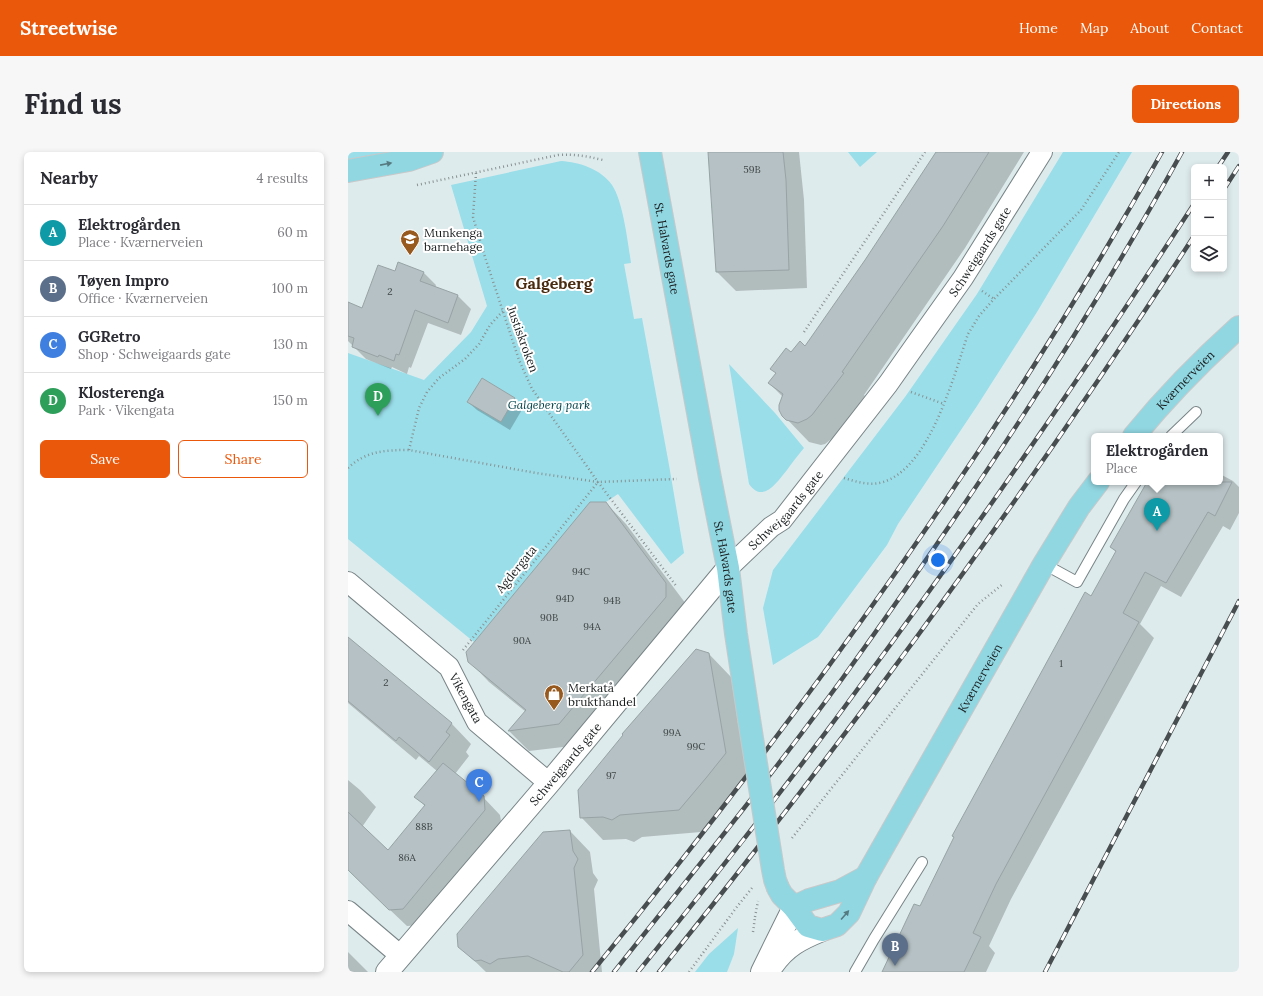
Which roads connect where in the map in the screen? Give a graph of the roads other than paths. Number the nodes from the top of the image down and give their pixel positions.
1 (432, 152) edge
2 (650, 152) edge
3 (1042, 152) edge
4 (348, 171) edge
5 (1239, 327) edge
6 (1196, 412) dead end
7 (1137, 433) edge
8 (1174, 433) edge
9 (1096, 485) edge
10 (1134, 485) edge
11 (1044, 564) junction
12 (728, 568) junction
13 (348, 582) edge
14 (548, 783) junction
15 (922, 862) dead end
16 (866, 876) junction
17 (794, 907) junction
18 (348, 911) edge
19 (822, 930) junction
20 (394, 964) edge
21 (762, 972) edge
22 (768, 972) edge
23 (855, 972) edge

4 -> 1 main road
2 - 12 main road, St. Halvards gate
3 - 12 street, Schweigaards gate
5 - 7 main road, Kværnerveien
6 - 8 lane
9 - 11 main road, Kværnerveien
10 - 11 lane
11 - 16 main road, Kværnerveien
12 - 14 street, Schweigaards gate
12 - 17 main road, St. Halvards gate, bridge
13 - 14 street, Vikengata
14 - 20 street, Schweigaards gate
15 - 23 lane
16 - 17 main road
19 -> 16 main road, Kværnerveien
17 - 19 main road
17 - 21 street
18 - 20 street
19 - 22 street

